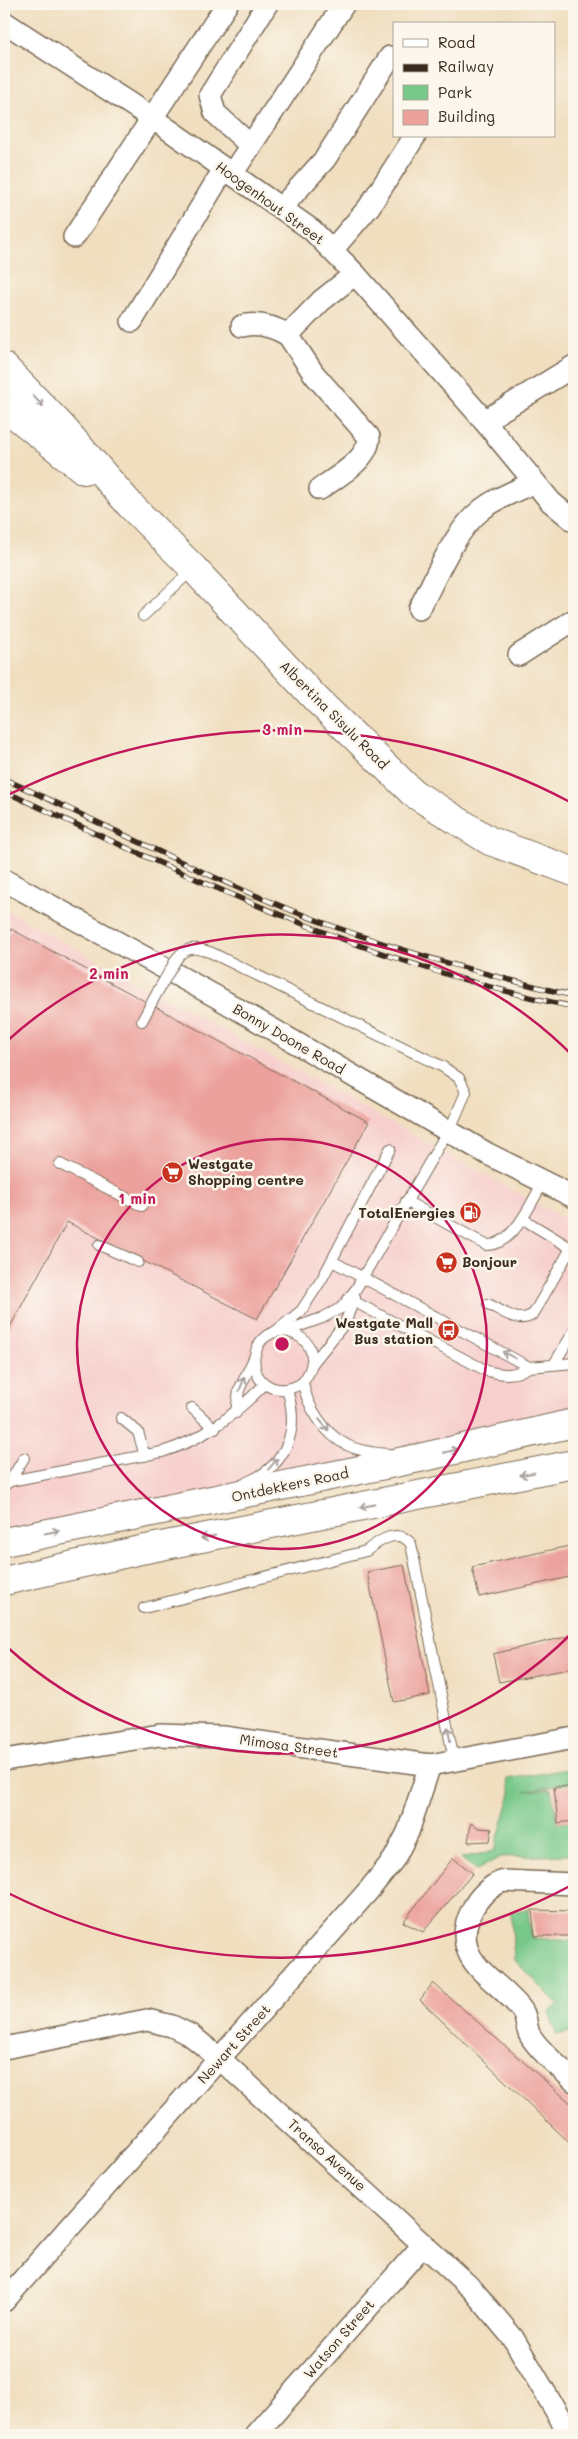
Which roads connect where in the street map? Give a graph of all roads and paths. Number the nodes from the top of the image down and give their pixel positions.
1 (227, 4) edge
2 (267, 4) edge
3 (344, 4) edge
4 (4, 22) edge
5 (390, 57) dead end
6 (152, 118) junction
7 (414, 138) edge
8 (251, 146) junction
9 (228, 171) junction
10 (282, 207) junction
11 (74, 236) dead end
12 (332, 249) junction
13 (355, 274) junction
14 (132, 321) dead end
15 (242, 326) dead end
16 (288, 335) junction
17 (574, 366) edge
18 (4, 367) edge
19 (4, 406) edge
20 (484, 420) junction
21 (534, 482) junction
22 (320, 489) dead end
23 (131, 506) junction
24 (574, 522) edge
25 (194, 568) junction
26 (419, 609) dead end
27 (143, 616) dead end
28 (574, 620) edge
29 (518, 655) dead end
30 (574, 872) edge
31 (4, 880) edge
32 (142, 1021) dead end
33 (448, 1130) junction
34 (390, 1149) dead end
35 (60, 1164) dead end
36 (543, 1182) junction
37 (574, 1197) edge
38 (406, 1201) junction
39 (142, 1206) dead end
40 (523, 1219) junction
41 (99, 1245) dead end
42 (573, 1249) edge
43 (332, 1261) junction
44 (138, 1262) dead end
45 (362, 1278) junction
46 (356, 1289) junction
47 (355, 1302) junction
48 (488, 1304) dead end
49 (286, 1331) junction
50 (574, 1331) edge
51 (274, 1332) junction
52 (254, 1358) junction
53 (313, 1363) junction
54 (574, 1363) edge
55 (554, 1364) junction
56 (529, 1367) junction
57 (303, 1382) junction
58 (265, 1384) junction
59 (287, 1390) junction
60 (192, 1408) dead end
61 (236, 1413) junction
62 (121, 1418) dead end
63 (574, 1423) edge
64 (214, 1429) junction
65 (145, 1456) junction
66 (24, 1458) dead end
67 (419, 1458) junction
68 (574, 1464) edge
69 (7, 1483) edge
70 (183, 1507) junction
71 (4, 1542) edge
72 (4, 1581) edge
73 (144, 1608) dead end
74 (574, 1738) edge
75 (4, 1760) edge
76 (454, 1760) junction
77 (430, 1765) junction
78 (574, 1884) edge
79 (4, 2048) edge
80 (220, 2059) junction
81 (574, 2081) edge
82 (424, 2244) junction
83 (4, 2301) edge
84 (255, 2435) edge
85 (570, 2435) edge

1 - 6 street
2 - 8 street
3 - 8 street
4 - 6 street, Hoogenhout Street
5 - 10 street
6 - 9 street, Hoogenhout Street
6 - 11 street
7 - 12 street
8 - 9 street
9 - 10 street, Hoogenhout Street
9 - 14 street
10 - 12 street, Hoogenhout Street
12 - 13 street, Hoogenhout Street
13 - 16 street
13 - 20 street, Hoogenhout Street
15 - 16 street
16 - 22 street
17 - 20 street
18 -> 23 main road, Albertina Sisulu Road
19 - 23 main road, Albertina Sisulu Road
20 - 21 street, Hoogenhout Street
21 - 24 street, Hoogenhout Street
21 - 26 street
23 - 25 main road, Albertina Sisulu Road
25 - 27 lane
25 - 30 main road, Albertina Sisulu Road
28 - 29 street
31 - 33 street, Bonny Doone Road
32 - 33 lane, bridge
33 - 36 street, Bonny Doone Road
33 - 38 lane
34 - 43 lane
35 - 39 lane
36 - 37 street, Bonny Doone Road
36 - 40 lane
38 - 40 lane
38 - 45 lane
40 - 42 lane
41 - 44 lane
42 - 48 lane
43 - 45 lane
43 - 51 lane
45 - 46 lane
56 -> 45 lane
46 - 47 lane
46 - 49 lane
47 - 53 lane
47 - 56 lane
49 - 51 lane
49 - 53 lane
50 - 55 lane
51 - 52 lane
52 - 58 lane
61 -> 52 lane
53 - 57 lane
54 - 55 lane
55 - 56 lane
57 - 59 lane
57 -> 67 lane
58 - 59 lane
58 - 61 lane
70 -> 59 lane
60 - 64 lane
61 - 64 lane
62 - 65 lane
67 -> 63 main road, Ontdekkers Road
64 - 65 lane
65 - 69 lane
66 - 69 lane
67 - 70 main road, Ontdekkers Road
68 -> 72 main road
71 -> 70 main road, Ontdekkers Road
76 -> 73 lane
74 - 76 street, Mimosa Street
75 - 77 street, Mimosa Street
76 - 77 street, Mimosa Street
77 - 80 street, Newart Street
78 - 81 street
79 - 80 street, Transo Avenue
80 - 82 street, Transo Avenue
80 - 83 street, Newart Street
82 - 84 street, Watson Street
82 - 85 street, Transo Avenue

